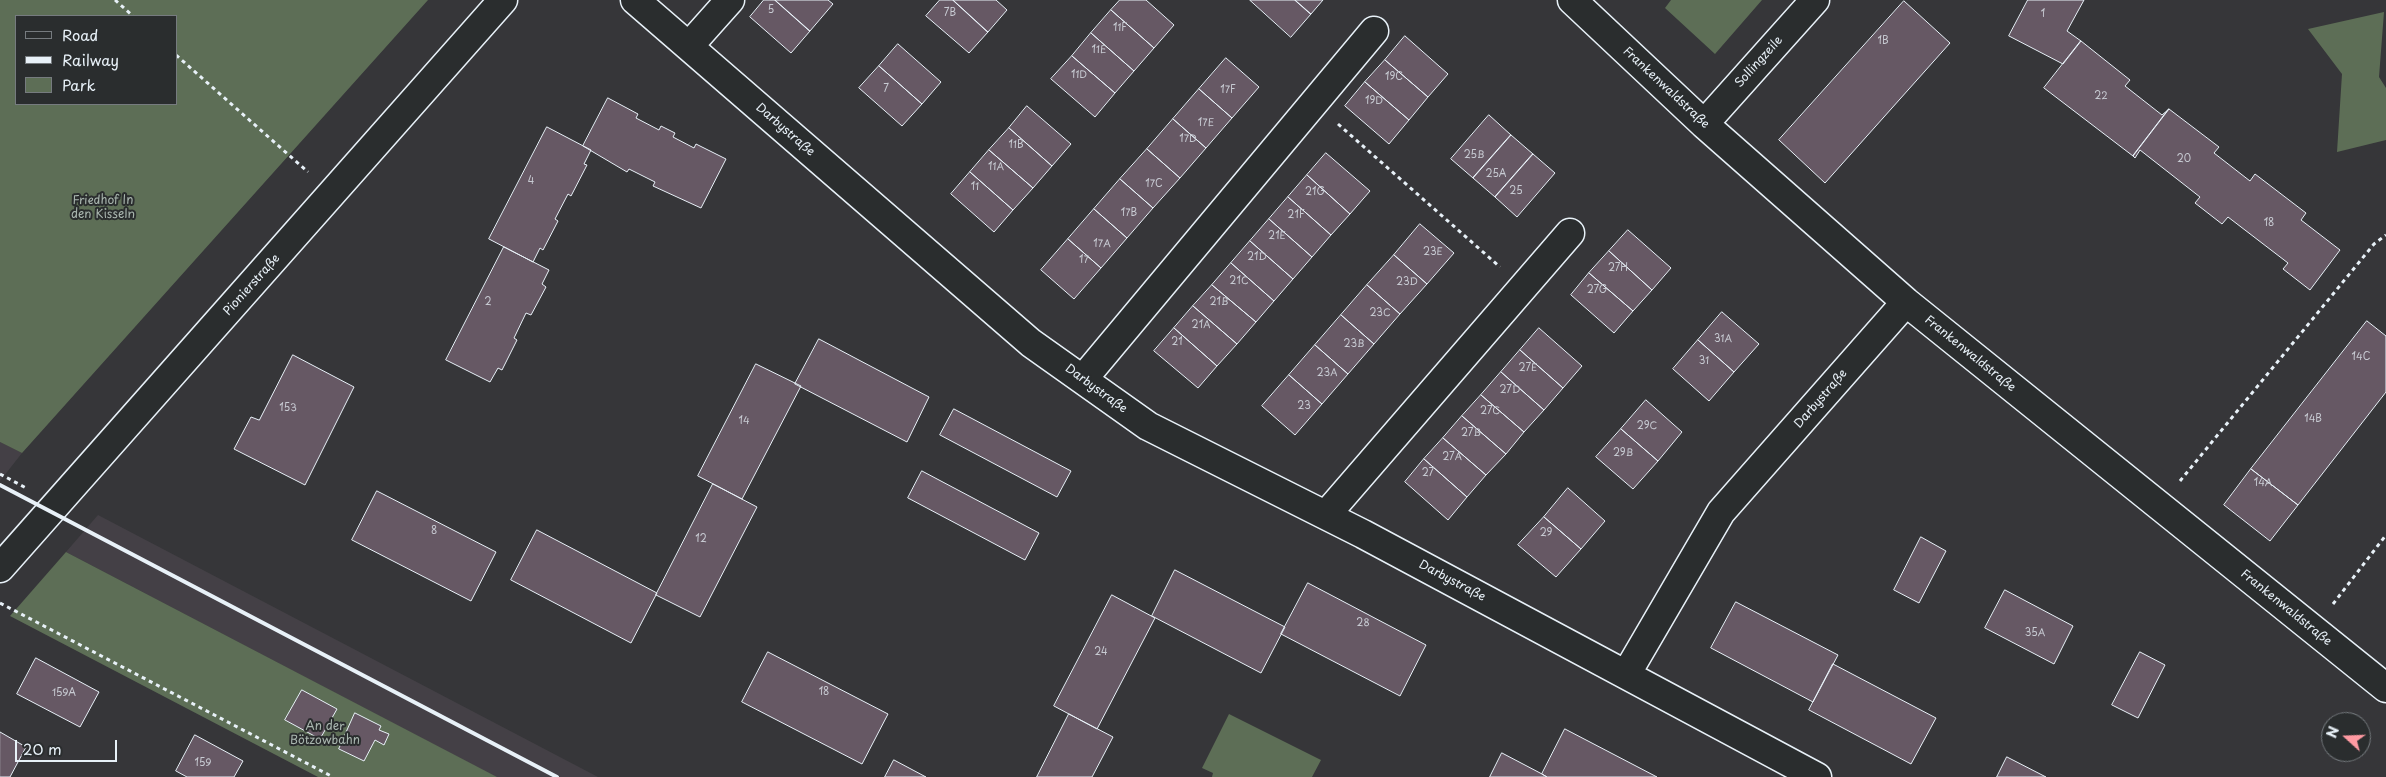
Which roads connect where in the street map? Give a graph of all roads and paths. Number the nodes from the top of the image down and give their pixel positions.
1 (114, 0) edge
2 (503, 0) edge
3 (636, 0) edge
4 (730, 0) edge
5 (1572, 0) edge
6 (1815, 0) edge
7 (132, 15) edge
8 (1374, 31) dead end
9 (689, 46) junction
10 (178, 57) edge
11 (1315, 103) junction
12 (1704, 124) junction
13 (333, 194) junction
14 (1570, 233) dead end
15 (2386, 234) edge
16 (1523, 288) junction
17 (1906, 302) junction
18 (1083, 379) junction
19 (2180, 481) dead end
20 (1326, 515) junction
21 (2386, 535) edge
22 (0, 568) edge
23 (0, 603) edge
24 (2331, 606) dead end
25 (1627, 674) junction
26 (2386, 688) edge
27 (333, 777) edge
28 (1817, 777) edge

1 - 7 path
2 - 13 street, Pionierstraße
3 - 9 street, Darbystraße
4 - 9 street
5 - 12 street, Frankenwaldstraße
6 - 12 street, Sollingzeile
8 - 11 street
9 - 18 street, Darbystraße
10 - 13 path
11 - 16 path
11 - 18 street
12 - 17 street, Frankenwaldstraße
13 - 22 street, Pionierstraße
14 - 16 street
15 - 19 path
16 - 20 street
17 - 25 street, Darbystraße
17 - 26 street, Frankenwaldstraße
18 - 20 street, Darbystraße
20 - 25 street, Darbystraße
21 - 24 path
23 - 27 path
25 - 28 street, Darbystraße

